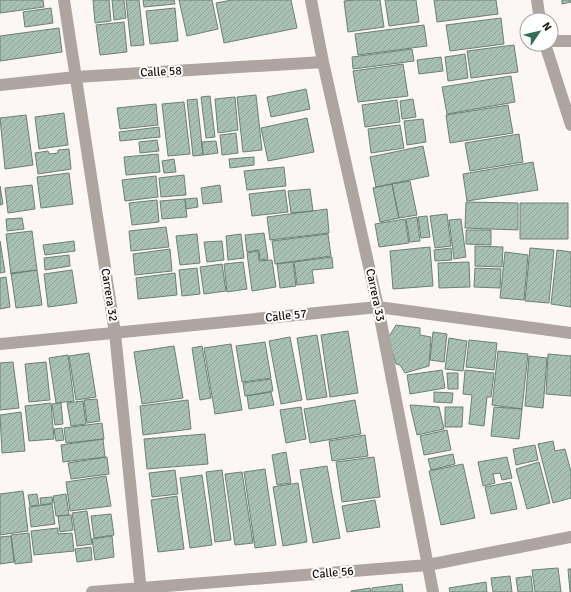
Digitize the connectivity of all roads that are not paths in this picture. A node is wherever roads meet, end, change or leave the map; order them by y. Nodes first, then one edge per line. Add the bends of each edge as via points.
1 (64, 0) edge
2 (311, 0) edge
3 (537, 0) edge
4 (539, 12) edge
5 (559, 41) edge
6 (571, 41) edge
7 (548, 52) edge
8 (323, 62) junction
9 (76, 77) junction
10 (0, 85) edge
11 (571, 125) edge
12 (378, 307) junction
13 (115, 333) junction
14 (571, 333) edge
15 (0, 344) edge
16 (571, 537) edge
17 (428, 565) junction
18 (141, 590) edge
19 (92, 592) edge
20 (433, 592) edge

1 - 9 street, Carrera 32
2 - 8 street, Carrera 33
3 - 4 street
5 - 6 street
7 - 11 street
8 - 9 street, Calle 58
8 - 12 street, Carrera 33
9 - 10 street, Calle 58
9 - 13 street, Carrera 32
12 - 13 street, Calle 57
12 - 14 street, Calle 57
12 - 17 street, Carrera 33
13 - 15 street, Calle 57
13 - 18 street, Carrera 32
16 - 17 street, Calle 56
17 - 18 street, Calle 56
17 - 20 street, Carrera 33
18 - 19 street, Calle 56

